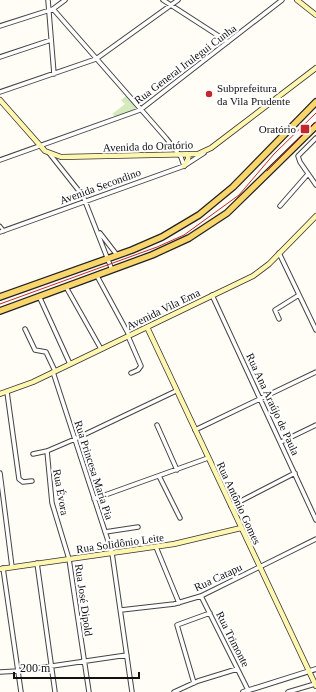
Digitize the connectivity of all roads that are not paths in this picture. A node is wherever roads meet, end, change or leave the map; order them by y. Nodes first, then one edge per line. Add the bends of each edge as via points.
1 (48, 0) edge
2 (65, 0) edge
3 (162, 0) edge
4 (178, 0) edge
5 (282, 0) edge
6 (297, 0) edge
7 (171, 6) junction
8 (51, 9) junction
9 (316, 15) edge
10 (0, 26) edge
11 (51, 40) junction
12 (228, 42) junction
13 (0, 57) edge
14 (96, 59) junction
15 (316, 68) edge
16 (54, 74) junction
17 (0, 92) edge
18 (0, 100) edge
19 (316, 102) edge
20 (140, 110) junction
21 (315, 128) edge
22 (316, 138) edge
23 (40, 145) junction
24 (49, 153) junction
25 (204, 153) junction
26 (179, 154) junction
27 (189, 154) junction
28 (0, 160) edge
29 (184, 166) junction
30 (308, 174) junction
31 (316, 185) edge
32 (86, 201) junction
33 (280, 206) dead end
34 (316, 217) edge
35 (0, 226) edge
36 (98, 231) junction
37 (2, 232) edge
38 (279, 253) junction
39 (117, 255) junction
40 (108, 258) junction
41 (112, 270) junction
42 (97, 276) junction
43 (66, 287) junction
44 (1, 295) edge
45 (299, 295) junction
46 (39, 296) junction
47 (212, 296) junction
48 (0, 311) edge
49 (278, 319) dead end
50 (147, 327) junction
51 (25, 329) dead end
52 (316, 330) edge
53 (129, 336) junction
54 (101, 349) junction
55 (70, 364) junction
56 (54, 372) junction
57 (316, 372) edge
58 (131, 373) dead end
59 (176, 390) junction
60 (7, 392) junction
61 (0, 394) edge
62 (260, 399) junction
63 (157, 425) dead end
64 (316, 425) edge
65 (195, 430) junction
66 (75, 439) junction
67 (281, 442) junction
68 (47, 451) junction
69 (32, 454) dead end
70 (208, 458) junction
71 (177, 470) junction
72 (0, 473) edge
73 (295, 473) junction
74 (159, 476) junction
75 (32, 481) dead end
76 (94, 499) junction
77 (231, 506) junction
78 (180, 518) dead end
79 (316, 520) edge
80 (138, 527) dead end
81 (241, 528) junction
82 (105, 532) junction
83 (316, 538) edge
84 (156, 547) junction
85 (112, 553) junction
86 (69, 559) junction
87 (37, 563) junction
88 (12, 567) junction
89 (260, 567) junction
90 (2, 568) edge
91 (201, 596) junction
92 (179, 603) junction
93 (121, 610) junction
94 (210, 613) junction
95 (127, 655) junction
96 (84, 661) junction
97 (51, 666) junction
98 (238, 669) junction
99 (316, 669) edge
100 (18, 671) junction
101 (0, 672) edge
102 (309, 672) junction
103 (194, 683) junction
104 (316, 685) edge
105 (248, 690) junction
106 (21, 692) edge
107 (55, 692) edge
108 (89, 692) edge
109 (132, 692) edge
110 (174, 692) edge
111 (243, 692) edge
112 (288, 692) edge

1 - 8 street
2 - 8 street
3 - 7 street
4 - 7 street
5 - 12 street, Rua General Irulegui Cunha
6 - 9 main road
7 - 12 street
7 - 14 street
8 - 10 street
8 - 11 street
8 - 14 street
11 - 13 street
11 - 16 street
12 - 20 street, Rua General Irulegui Cunha
14 - 16 street
14 - 20 street
15 - 25 main road, Avenida do Oratório
16 - 17 street
18 - 23 main road, Avenida do Oratório
19 - 39 main road via 218,201 162,237
20 - 23 street, Rua General Irulegui Cunha
20 - 26 street
21 - 41 main road via 246,196 212,224 174,246
22 - 30 street via 298,156
23 - 24 main road, Avenida do Oratório
23 - 28 street, Rua General Irulegui Cunha
24 - 26 main road, Avenida do Oratório via 69,158
24 - 32 street
25 - 27 main road, Avenida do Oratório
25 - 29 street, Avenida Secondino
26 - 27 main road, Avenida do Oratório
26 - 29 street
27 - 29 main road
29 - 32 street, Avenida Secondino
30 - 31 street
30 - 33 street
32 - 36 street
32 - 37 street, Avenida Secondino
34 - 38 main road, Avenida Vila Ema
35 - 37 street
36 - 39 street
36 - 40 street
38 - 45 street
38 - 47 main road, Avenida Vila Ema via 253,276
39 - 40 main road
40 - 41 street
40 - 44 main road
41 - 42 main road
42 - 43 main road
42 - 53 street
43 - 46 main road
43 - 54 street
45 - 49 street via 275,310
45 - 52 street
46 - 48 main road
46 - 55 street
47 - 50 main road, Avenida Vila Ema
47 - 62 street, Rua Ana Araújo de Paula
50 - 53 main road, Avenida Vila Ema
50 - 59 main road, Rua Antônio Gomes
51 - 56 street, Rua Princesa Maria Pia via 34,350 46,352
53 - 54 main road, Avenida Vila Ema
53 - 58 street via 141,366
54 - 55 main road, Avenida Vila Ema
55 - 56 main road, Avenida Vila Ema
56 - 60 main road, Avenida Vila Ema
56 - 66 street, Rua Princesa Maria Pia
57 - 62 street
59 - 65 main road, Rua Antônio Gomes
59 - 66 street
60 - 61 main road, Avenida Vila Ema
60 - 75 street via 19,479 23,482
62 - 65 street
62 - 67 street, Rua Ana Araújo de Paula
63 - 71 street
64 - 67 street
65 - 70 main road, Rua Antônio Gomes
66 - 68 street
66 - 76 street, Rua Princesa Maria Pia
67 - 73 street, Rua Ana Araújo de Paula
68 - 69 street
68 - 86 street, Rua Évora via 52,502
70 - 71 street
70 - 77 main road, Rua Antônio Gomes
71 - 74 street
72 - 88 street
73 - 77 street
73 - 79 street, Rua Ana Araújo de Paula
74 - 76 street
74 - 78 street
76 - 82 street, Rua Princesa Maria Pia
77 - 81 main road, Rua Antônio Gomes
80 - 82 street
81 - 84 main road, Rua Solidônio Leite
81 - 89 main road, Rua Antônio Gomes
82 - 85 street, Rua Princesa Maria Pia
83 - 89 street, Rua Catapu
84 - 85 main road, Rua Solidônio Leite
84 - 92 street
85 - 86 main road, Rua Solidônio Leite
85 - 93 street, Rua Princesa Maria Pia
86 - 87 main road, Rua Solidônio Leite
86 - 96 street, Rua José Dipold
87 - 88 main road, Rua Solidônio Leite
87 - 97 street
88 - 90 main road, Rua Solidônio Leite
89 - 91 street, Rua Catapu
89 - 102 main road, Rua Antônio Gomes
90 - 100 street
91 - 92 street, Rua Catapu
91 - 94 street, Rua Trimonte
92 - 93 street, Rua Catapu
93 - 95 street, Rua Princesa Maria Pia
94 - 98 street, Rua Trimonte
94 - 103 street via 177,625
95 - 96 street
95 - 109 street, Rua Princesa Maria Pia
96 - 97 street
96 - 108 street, Rua José Dipold
97 - 100 street
97 - 107 street
98 - 103 street
98 - 105 street, Rua Trimonte
99 - 102 street
100 - 101 street
100 - 106 street
102 - 104 main road, Rua Antônio Gomes
102 - 105 street
103 - 110 street
104 - 112 street
105 - 111 street

